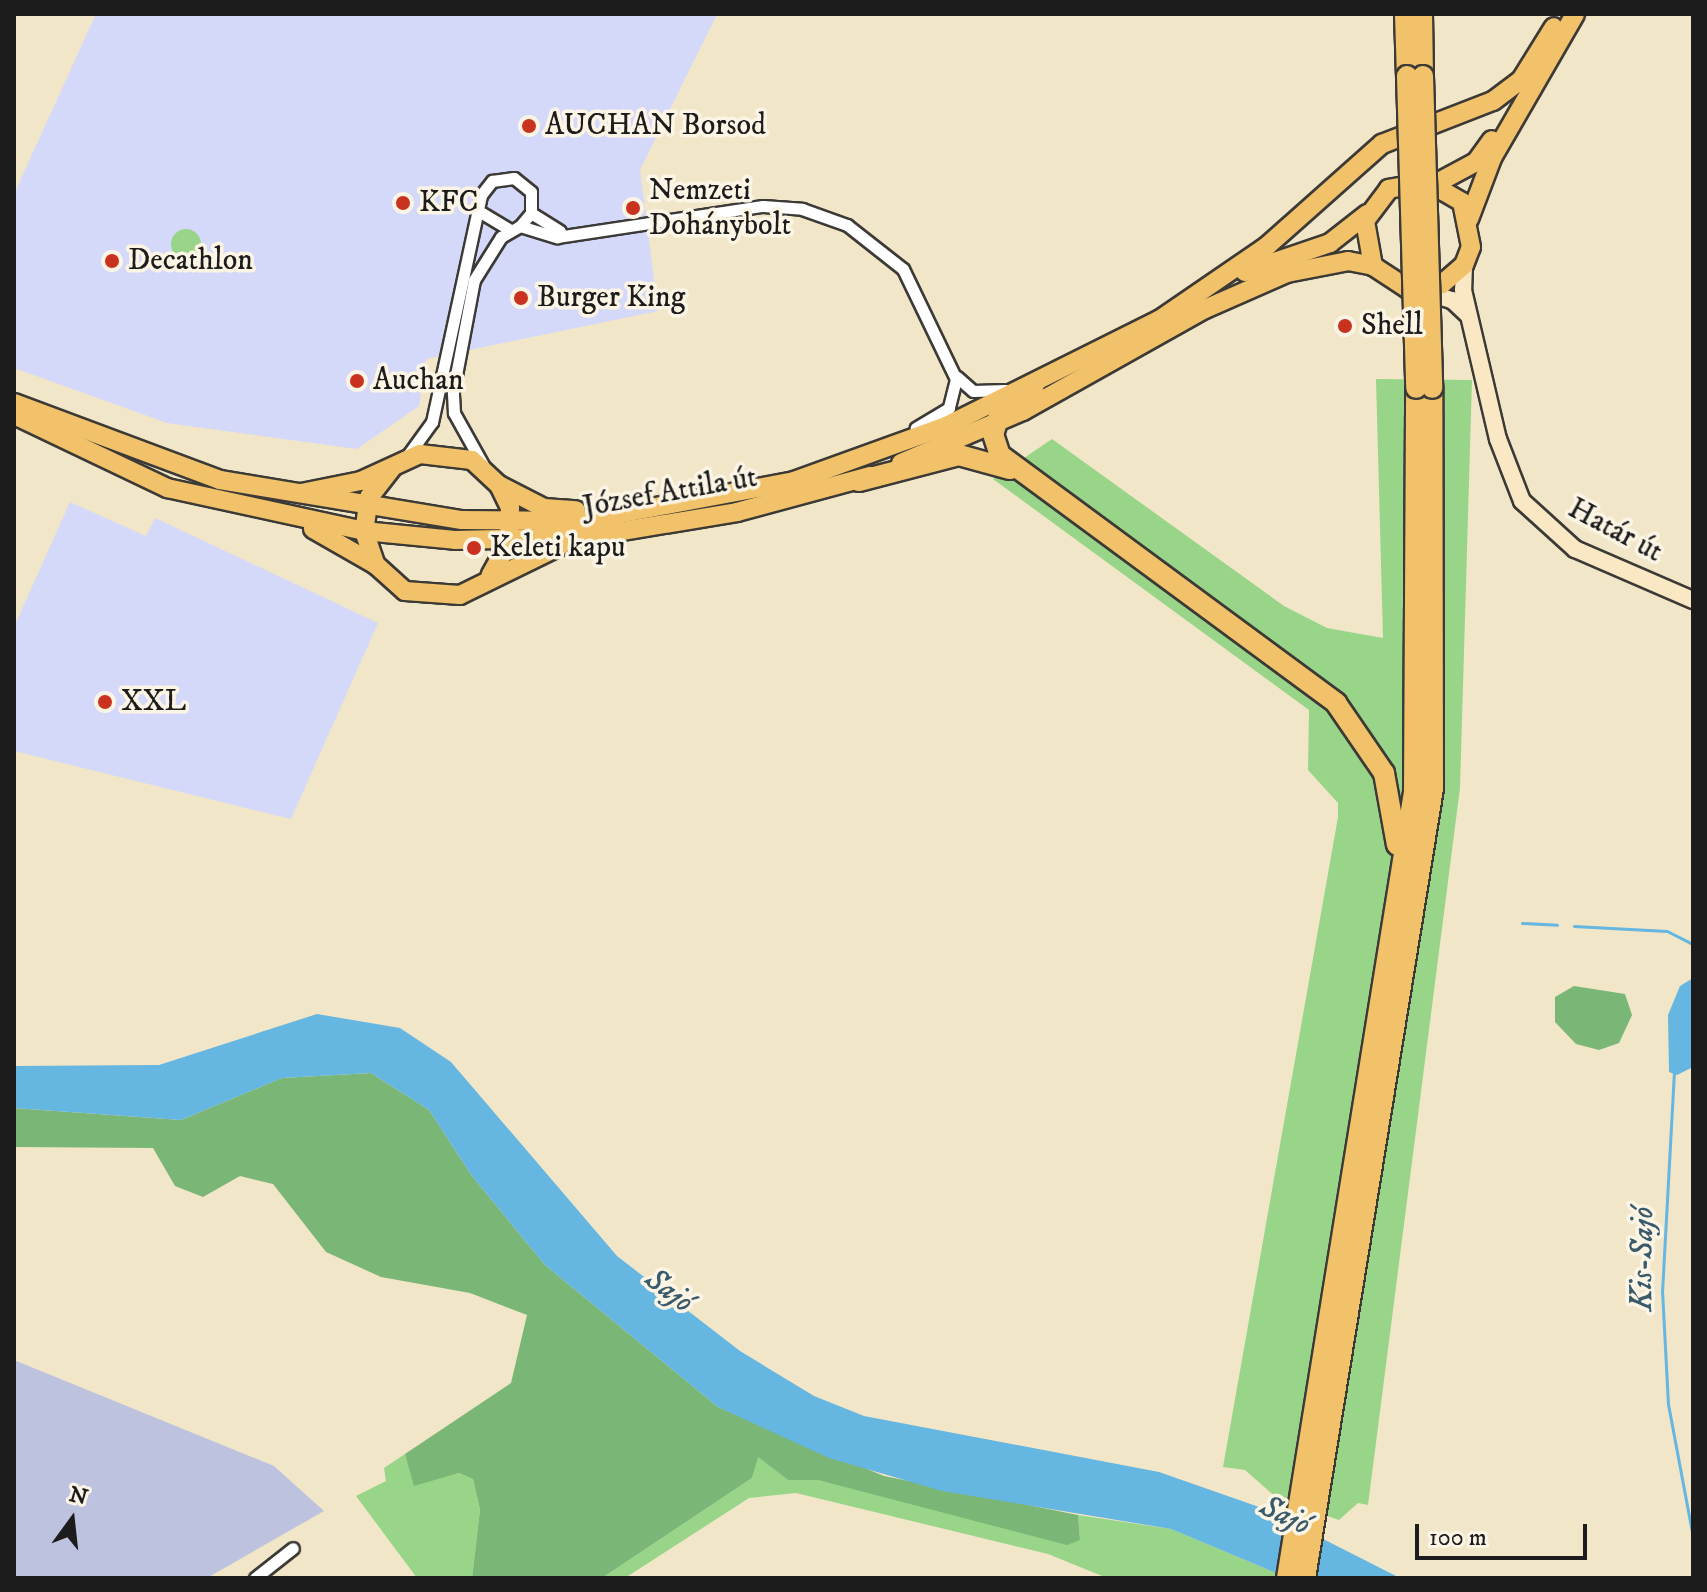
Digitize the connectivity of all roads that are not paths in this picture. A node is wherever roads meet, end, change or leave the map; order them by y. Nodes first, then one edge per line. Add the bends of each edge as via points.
1 (1405, 14) edge
2 (1422, 14) edge
3 (1575, 14) edge
4 (1557, 21) edge
5 (1415, 76) junction
6 (1435, 184) junction
7 (1369, 212) junction
8 (482, 213) junction
9 (531, 213) junction
10 (1469, 219) junction
11 (515, 228) junction
12 (577, 235) junction
13 (1464, 265) junction
14 (1373, 266) junction
15 (1223, 280) junction
16 (1417, 289) junction
17 (1468, 315) junction
18 (1091, 356) junction
19 (954, 373) junction
20 (1034, 385) junction
21 (1424, 388) junction
22 (14, 403) edge
23 (14, 415) edge
24 (996, 424) junction
25 (397, 464) junction
26 (486, 470) junction
27 (854, 473) junction
28 (1025, 475) junction
29 (499, 485) junction
30 (283, 495) junction
31 (366, 509) junction
32 (646, 510) junction
33 (276, 515) junction
34 (364, 531) junction
35 (510, 532) junction
36 (586, 537) junction
37 (376, 565) junction
38 (486, 580) junction
39 (1693, 600) edge
40 (1396, 929) junction
41 (1308, 1492) junction
42 (293, 1548) dead end
43 (255, 1578) edge
44 (1287, 1578) edge
45 (1305, 1578) edge

1 - 5 highway
2 - 5 highway
3 - 10 main road via 1492,158
4 - 6 main road via 1537,69 1476,162
4 - 15 main road via 1539,56 1493,101 1382,144
5 - 21 highway, bridge
6 - 7 main road via 1396,185
6 - 10 main road via 1456,196
7 - 14 main road via 1364,240
7 - 15 main road via 1330,243
8 - 9 street via 484,189 507,177 528,188
8 - 11 street
8 - 25 street via 450,323 432,422
9 - 11 street
9 - 12 street via 541,224
10 - 13 main road via 1472,241
11 - 12 street
11 - 26 street via 482,263 467,298 453,391 454,413
12 - 19 street via 763,206 826,216 903,269
13 - 16 main road via 1442,284
13 - 17 main road, Határ út
14 - 16 main road via 1392,283
14 - 24 main road, József Attila út via 1306,267 1205,309
15 - 18 main road, József Attila út
16 - 17 main road via 1452,300
17 - 39 main road, Határ út via 1514,487 1544,525 1595,558
18 - 19 street via 993,393 973,391
18 - 20 main road, József Attila út
19 - 27 street via 955,396 940,416
20 - 24 highway
20 - 27 main road, József Attila út
21 - 40 highway via 1418,729
21 - 41 highway via 1433,789
22 - 30 main road, József Attila út via 164,462
23 - 33 main road, József Attila út via 137,478
24 - 27 main road, József Attila út
24 - 28 highway via 996,448
25 - 26 main road via 449,452
25 - 30 main road via 361,481
25 - 31 main road
26 - 29 main road
27 - 28 highway via 959,455
27 - 32 main road, József Attila út
27 - 36 main road, József Attila út via 737,512
28 - 40 highway via 1319,687 1351,719 1384,773 1395,810
29 - 32 main road via 557,510
29 - 35 main road
30 - 31 main road, József Attila út
31 - 34 main road
31 - 35 main road, József Attila út
32 - 35 main road, József Attila út
33 - 34 main road, József Attila út
33 - 37 main road via 322,532
34 - 35 main road, József Attila út
34 - 37 main road
35 - 36 main road, József Attila út
35 - 38 main road
36 - 38 main road
37 - 38 main road via 394,584 431,598 460,595
40 - 41 highway
41 - 44 highway
41 - 45 highway
42 - 43 street

